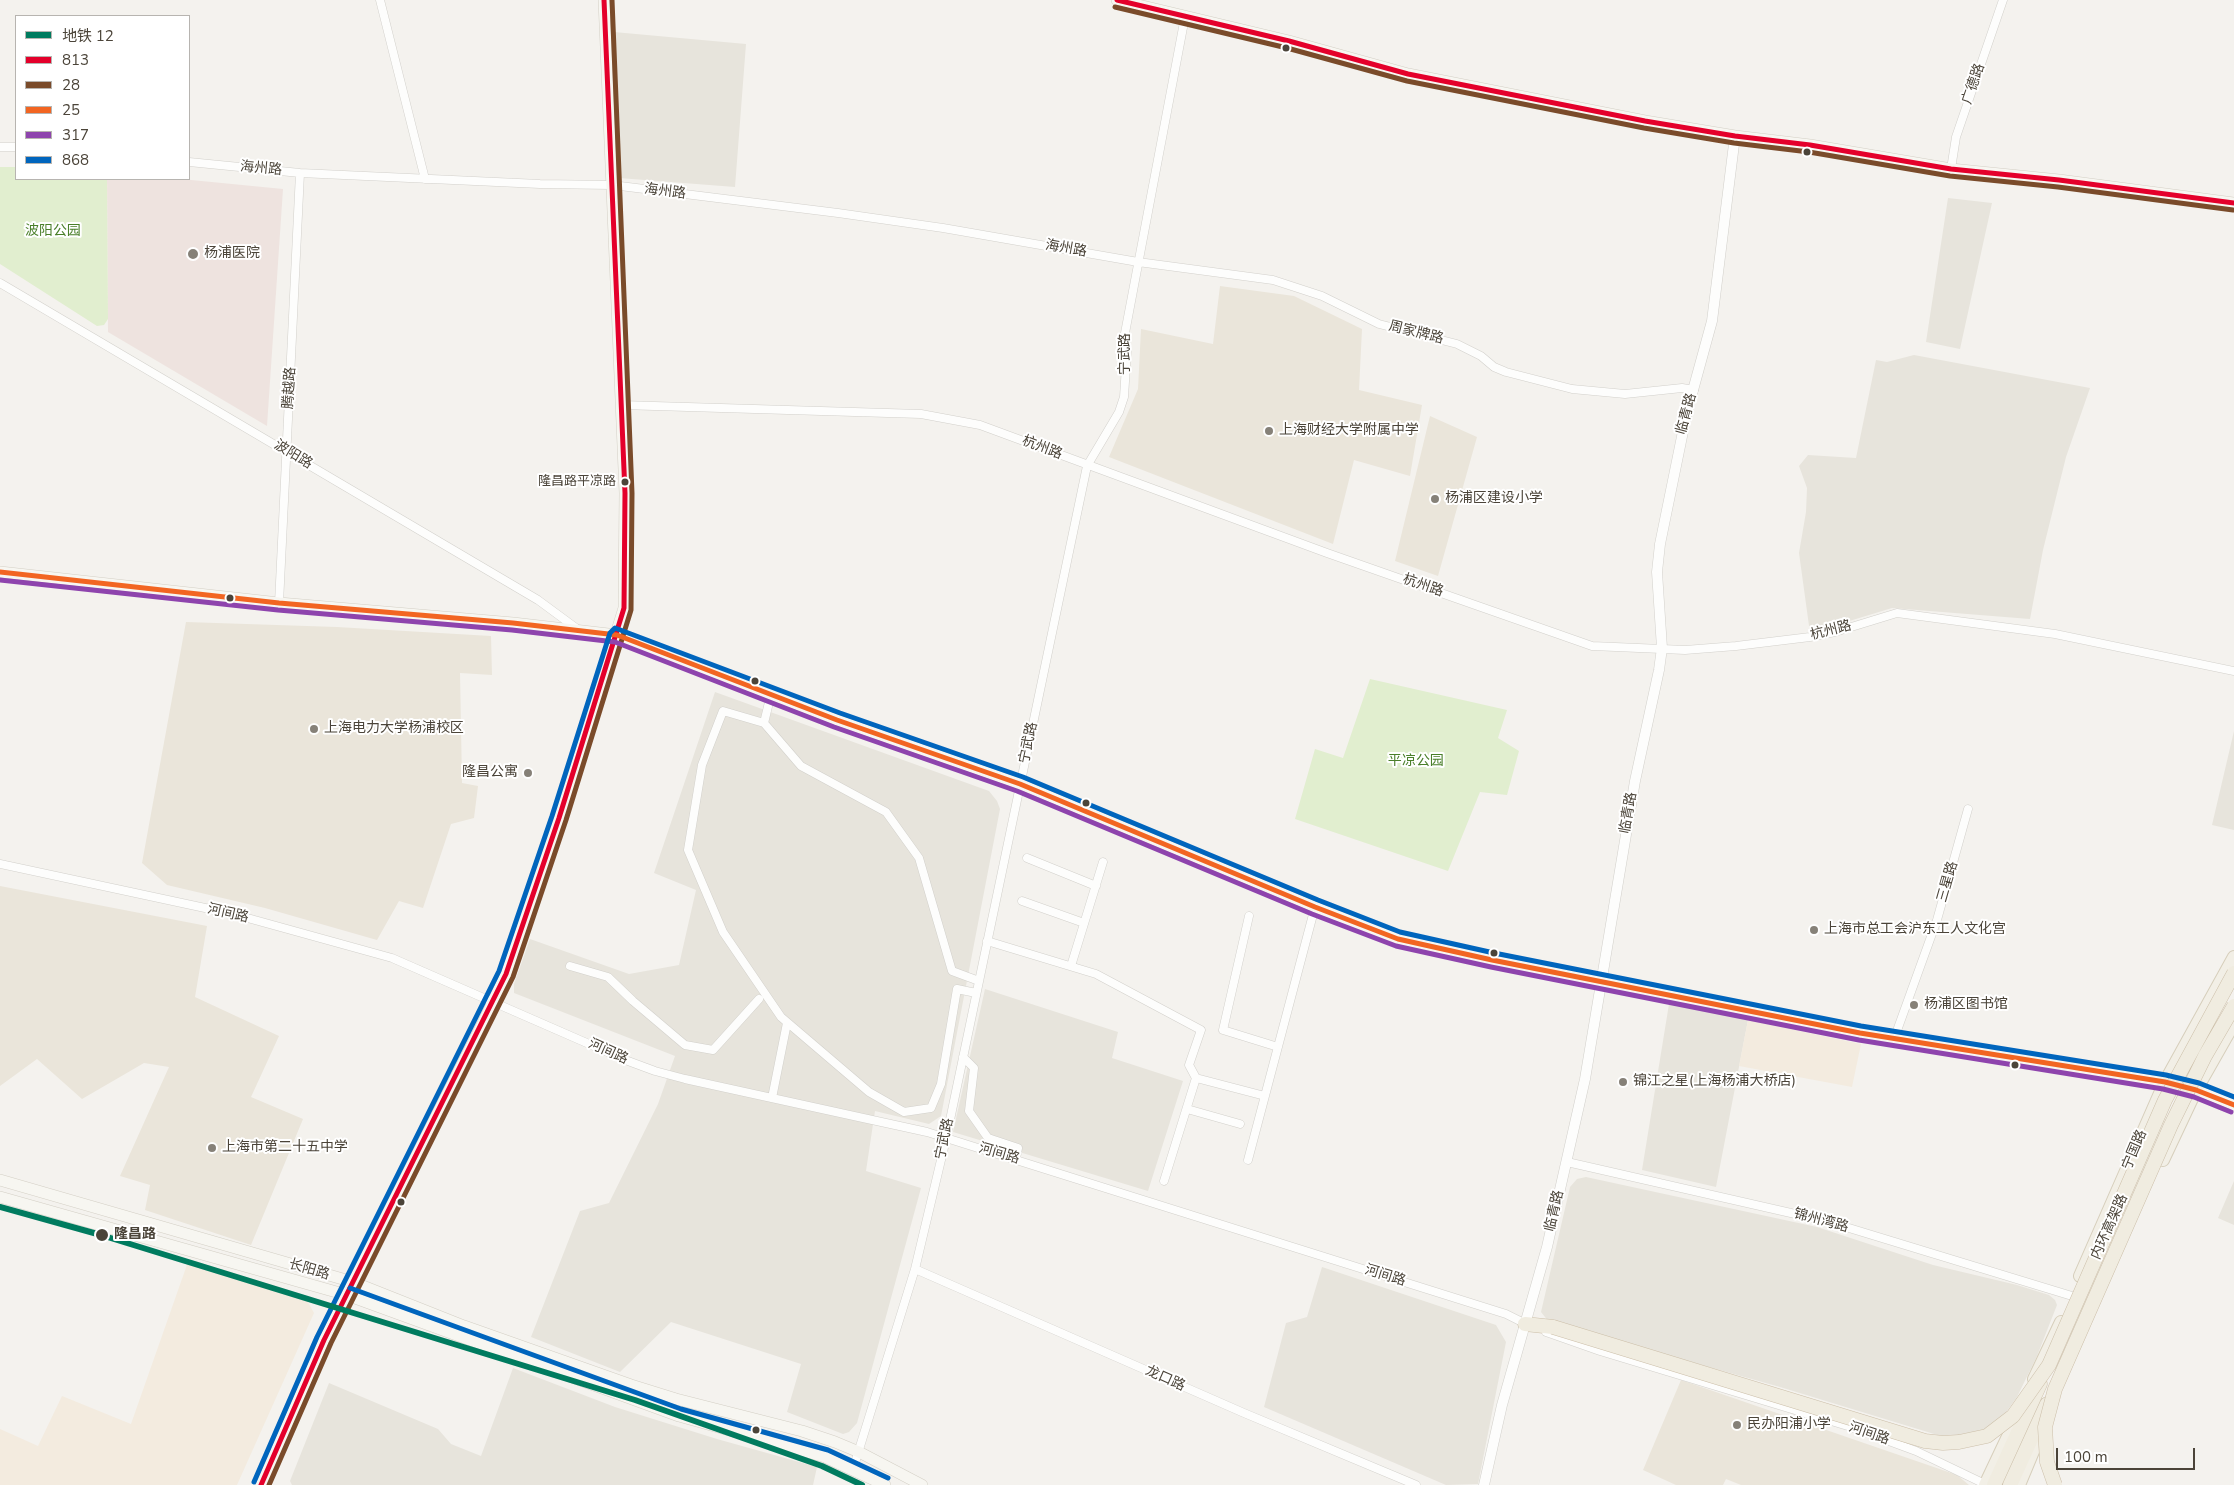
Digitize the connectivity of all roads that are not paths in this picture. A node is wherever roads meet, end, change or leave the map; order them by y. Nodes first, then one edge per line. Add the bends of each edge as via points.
1 (380, 0) edge
2 (604, 0) edge
3 (1117, 0) edge
4 (2003, 0) edge
5 (1186, 17) junction
6 (1735, 136) junction
7 (0, 147) edge
8 (15, 147) edge
9 (190, 162) edge
10 (1951, 169) junction
11 (300, 173) junction
12 (425, 179) junction
13 (612, 185) junction
14 (2234, 203) edge
15 (1138, 262) junction
16 (0, 283) edge
17 (1694, 390) junction
18 (621, 405) junction
19 (285, 451) junction
20 (1087, 466) junction
21 (0, 572) edge
22 (279, 603) junction
23 (583, 631) junction
24 (617, 635) junction
25 (1662, 648) junction
26 (2234, 671) edge
27 (771, 694) junction
28 (764, 723) junction
29 (1020, 784) junction
30 (1968, 809) dead end
31 (1027, 858) dead end
32 (1103, 862) dead end
33 (0, 864) edge
34 (1096, 886) junction
35 (1022, 901) dead end
36 (1316, 907) junction
37 (1249, 916) dead end
38 (1084, 923) junction
39 (987, 941) junction
40 (2234, 957) edge
41 (570, 966) dead end
42 (1071, 966) junction
43 (2234, 973) edge
44 (979, 981) junction
45 (1600, 982) junction
46 (976, 993) junction
47 (759, 999) dead end
48 (493, 1001) junction
49 (2234, 1006) edge
50 (788, 1023) junction
51 (2234, 1023) edge
52 (1894, 1039) junction
53 (1278, 1047) junction
54 (963, 1057) junction
55 (1196, 1078) junction
56 (2165, 1082) junction
57 (2196, 1090) junction
58 (1264, 1096) junction
59 (772, 1098) junction
60 (2234, 1105) edge
61 (1187, 1109) junction
62 (1240, 1124) dead end
63 (946, 1139) junction
64 (1016, 1158) junction
65 (1248, 1160) dead end
66 (1567, 1162) junction
67 (0, 1180) edge
68 (1164, 1181) dead end
69 (0, 1197) edge
70 (916, 1269) junction
71 (353, 1282) junction
72 (347, 1296) junction
73 (2072, 1296) junction
74 (1525, 1324) junction
75 (2049, 1366) junction
76 (2055, 1389) junction
77 (859, 1452) junction
78 (853, 1469) junction
79 (261, 1485) edge
80 (885, 1485) edge
81 (922, 1485) edge
82 (1416, 1485) edge
83 (1484, 1485) edge
84 (1988, 1485) edge
85 (2010, 1485) edge
86 (2019, 1485) edge
87 (2054, 1485) edge

1 - 12 street
2 - 13 main road
3 - 5 main road
4 - 10 street, 广德路 via 1956,137
5 - 6 main road via 1408,74
5 - 15 street, 宁武路
6 - 10 main road
6 - 17 street, 临青路 via 1712,322
7 - 8 street
9 - 11 street, 海州路
10 - 14 main road
11 - 12 street, 海州路
11 - 19 street, 腾越路
12 - 13 street, 海州路
13 - 15 street, 海州路 via 896,221
13 - 18 main road
15 - 17 street, 周家牌路 via 1273,280 1322,296 1379,324 1457,344 1506,372 1572,389 1625,394 1682,388
15 - 20 street, 宁武路 via 1125,333 1124,397 1119,412
16 - 19 street, 波阳路
17 - 25 street, 临青路 via 1660,544 1657,592
18 - 20 street, 杭州路 via 922,414 980,425
18 - 24 main road via 625,600
19 - 22 street, 腾越路
19 - 23 street, 波阳路 via 538,600
20 - 25 street, 杭州路 via 1592,646
20 - 29 street, 宁武路
21 - 22 main road
22 - 23 main road
23 - 24 main road
24 - 27 main road
24 - 48 main road via 516,948
25 - 26 street, 杭州路 via 1685,650 1810,637 1897,613 2055,634
25 - 45 street, 临青路
27 - 28 street
27 - 29 main road
28 - 44 street via 801,766 886,812 919,858 952,971
28 - 50 street via 723,712 702,765 688,850 723,932
29 - 36 main road
29 - 39 street, 宁武路
30 - 52 street, 三星路 via 1937,920
31 - 34 street
32 - 34 street
33 - 48 street, 河间路 via 233,914 359,948 392,958
34 - 38 street
35 - 38 street
36 - 45 main road via 1398,939
36 - 53 street
37 - 53 street via 1223,1030
38 - 42 street
39 - 42 street
39 - 44 street, 宁武路
40 - 56 main road, 宁国路
41 - 47 street via 608,977 685,1045 713,1050
42 - 55 street via 1096,974 1201,1030 1189,1065
43 - 75 highway, 内环高架路, bridge via 2165,1100
44 - 46 street, 宁武路
45 - 52 main road
45 - 66 street, 临青路 via 1585,1079
46 - 50 street via 957,989 941,1084 931,1108 904,1112 869,1092
46 - 54 street, 宁武路
48 - 59 street, 河间路 via 655,1071
48 - 71 main road
49 - 76 highway, 内环高架路, bridge via 2171,1125
50 - 59 street
51 - 57 main road, 宁国路
52 - 56 main road
53 - 58 street
54 - 63 street, 宁武路
54 - 64 street via 974,1068 969,1112 988,1138 1018,1148
55 - 58 street
55 - 61 street
56 - 57 main road
56 - 73 main road, 宁国路
57 - 60 main road
57 - 86 main road, 宁国路 via 2099,1296
58 - 65 street
59 - 63 street, 河间路 via 928,1132
61 - 62 street
61 - 68 street
63 - 64 street, 河间路
63 - 70 street, 宁武路
64 - 74 street, 河间路 via 1506,1314
66 - 73 street, 锦州湾路 via 1826,1221
66 - 74 street, 临青路
67 - 71 main road, 长阳路
69 - 72 main road, 长阳路
70 - 77 street, 宁武路
70 - 82 street, 龙口路
71 - 72 main road
71 - 77 main road, 长阳路 via 464,1326 614,1379 676,1399 802,1431
72 - 78 main road, 长阳路 via 678,1416 788,1445
72 - 79 main road via 313,1363
73 - 84 main road, 宁国路
74 - 75 highway, bridge via 1554,1327 1903,1434 1943,1443 1974,1440 2000,1427 2013,1416
74 - 83 street, 临青路
74 - 84 street, 河间路 via 1851,1427 1916,1451
75 - 84 highway, 内环高架路, bridge
76 - 85 highway, 内环高架路, bridge
76 - 87 highway, bridge via 2045,1427 2047,1462
77 - 78 street, 宁武路
77 - 81 main road, 长阳路
78 - 80 main road, 长阳路

